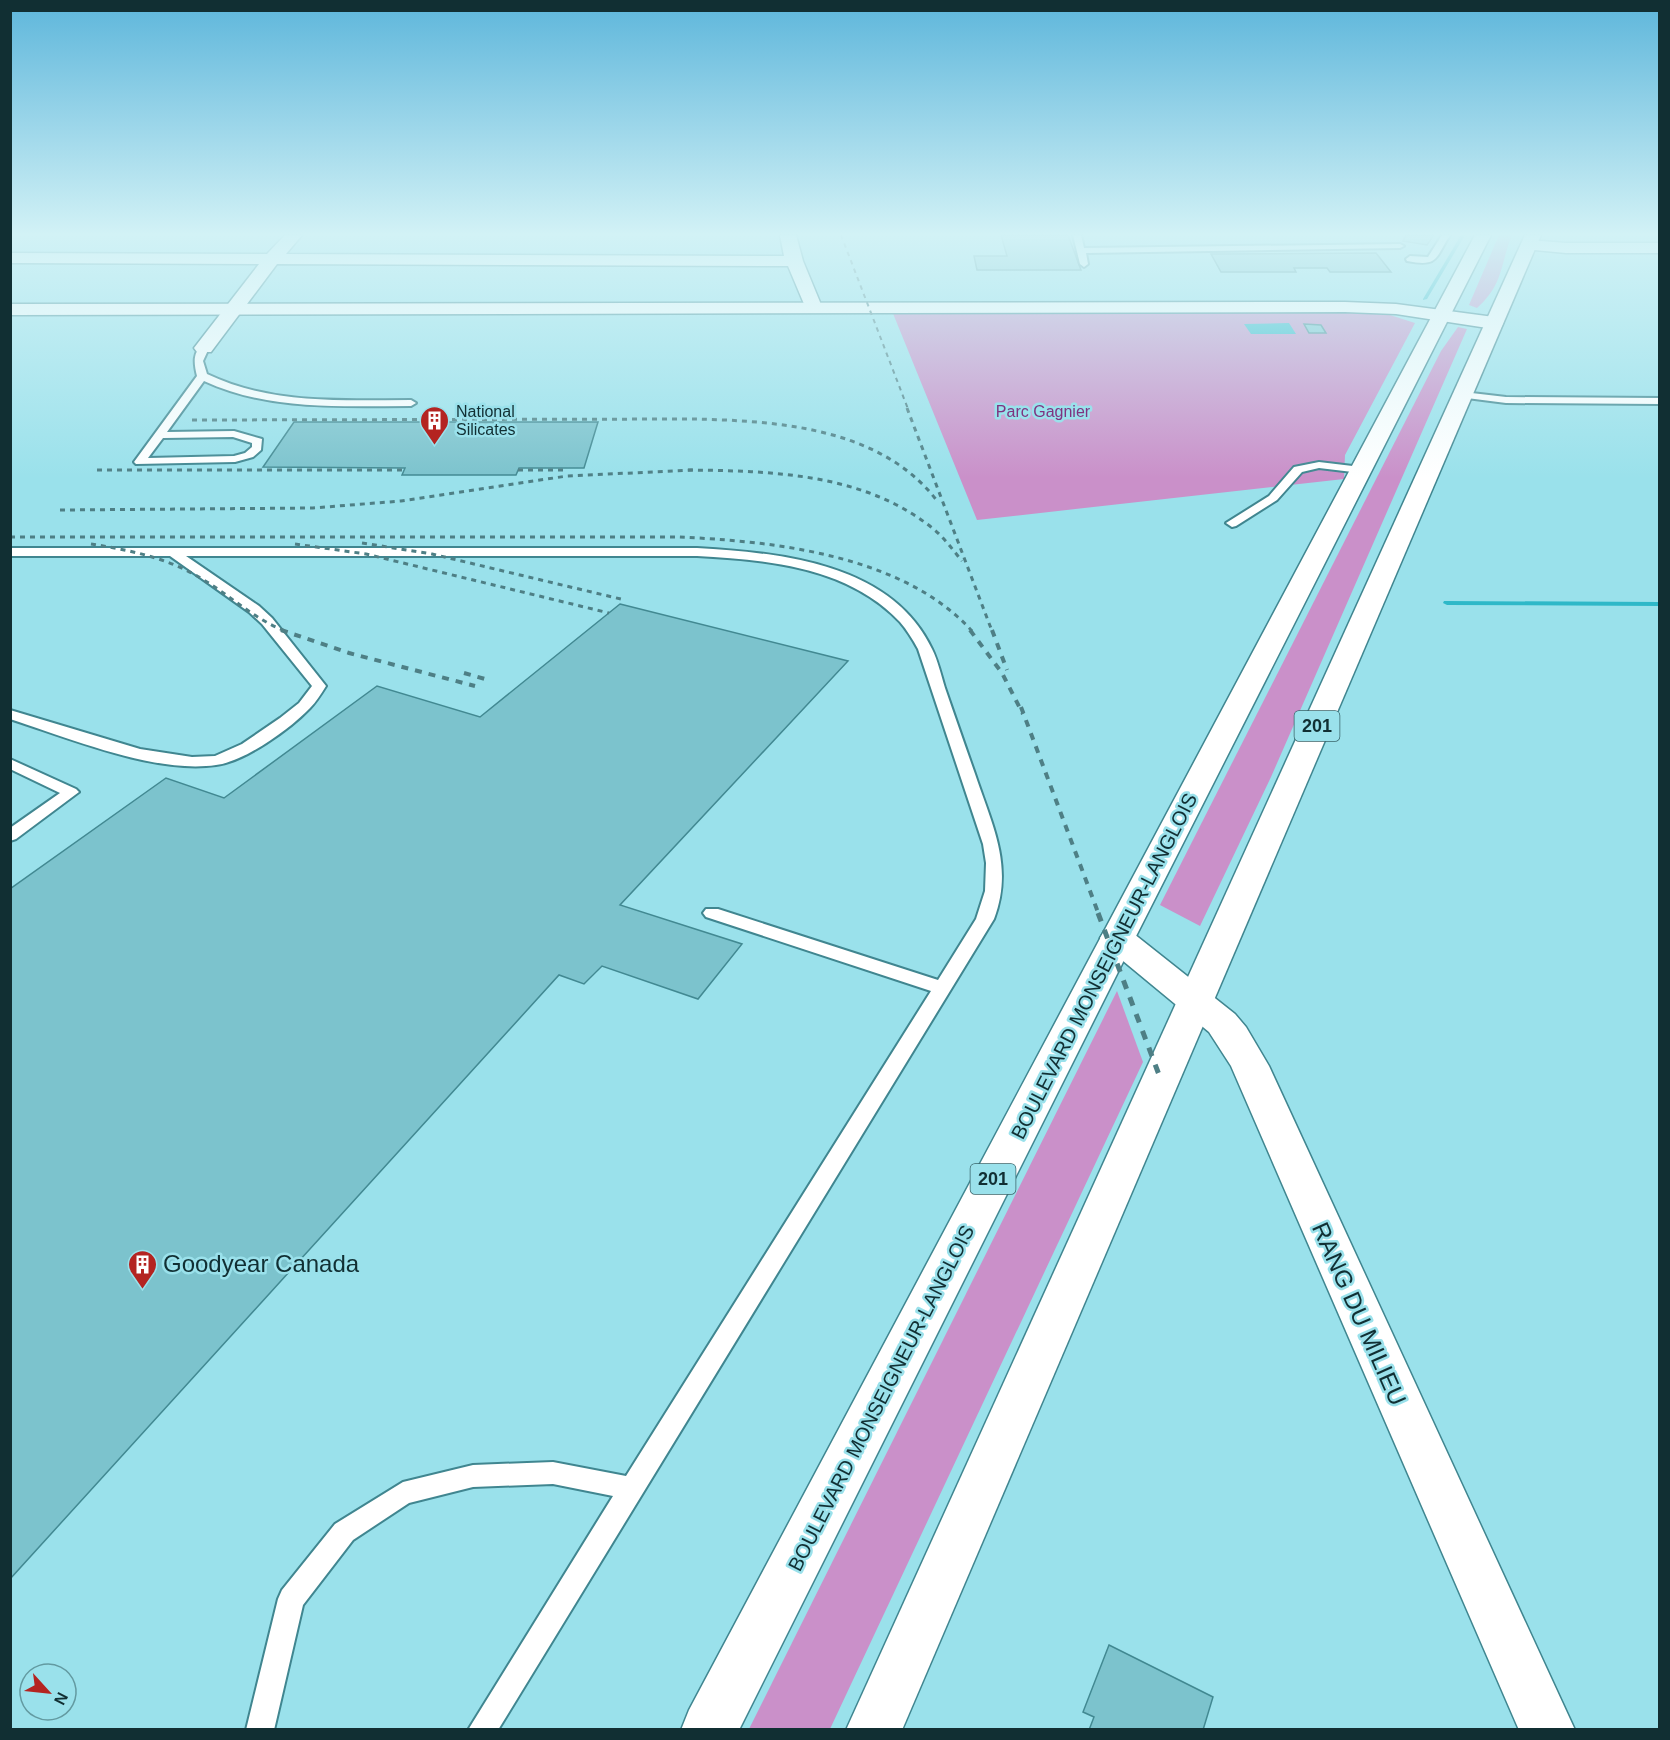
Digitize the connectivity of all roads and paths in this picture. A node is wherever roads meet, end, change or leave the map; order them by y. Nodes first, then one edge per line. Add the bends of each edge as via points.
1 (228, 316) edge
2 (1441, 316) edge
3 (1450, 316) edge
4 (1497, 316) edge
5 (1494, 323) junction
6 (204, 348) joint
7 (202, 375) junction
8 (1463, 395) junction
9 (1659, 401) edge
10 (411, 403) dead end
11 (159, 435) junction
12 (1361, 470) junction
13 (1233, 524) dead end
14 (10, 552) edge
15 (173, 552) junction
16 (10, 714) edge
17 (10, 763) edge
18 (10, 836) edge
19 (712, 913) dead end
20 (1118, 939) junction
21 (943, 988) junction
22 (1196, 1002) junction
23 (632, 1488) junction
24 (260, 1730) edge
25 (482, 1730) edge
26 (709, 1730) edge
27 (874, 1730) edge
28 (1547, 1730) edge

1 - 6 main road
2 - 12 main road, BOULEVARD MONSEIGNEUR-LANGLOIS / 201
3 - 5 main road
4 - 5 main road, 201
5 - 8 main road, 201
6 - 7 lane via 198,361
7 - 10 lane via 234,390 282,400
7 - 11 lane
8 - 9 lane via 1506,400
8 - 22 main road, 201
11 - 11 lane via 234,434 258,441 249,455 235,459 140,462
12 - 13 lane via 1319,465 1299,469 1273,498
12 - 20 main road, BOULEVARD MONSEIGNEUR-LANGLOIS / 201
14 - 15 lane
15 - 16 lane via 246,602 269,623 319,686 302,708 246,748 219,761 178,760 137,752
15 - 21 lane via 709,553 793,564 861,584 892,605 916,630 996,865 996,884 986,919
17 - 18 lane via 71,792
19 - 21 lane
20 - 22 main road, RANG DU MILIEU
20 - 26 main road, BOULEVARD MONSEIGNEUR-LANGLOIS / 201
21 - 23 lane
22 - 27 main road, 201
22 - 28 main road, RANG DU MILIEU via 1227,1030 1250,1066
23 - 24 lane via 553,1473 473,1476 403,1492 344,1532 291,1599
23 - 25 lane

